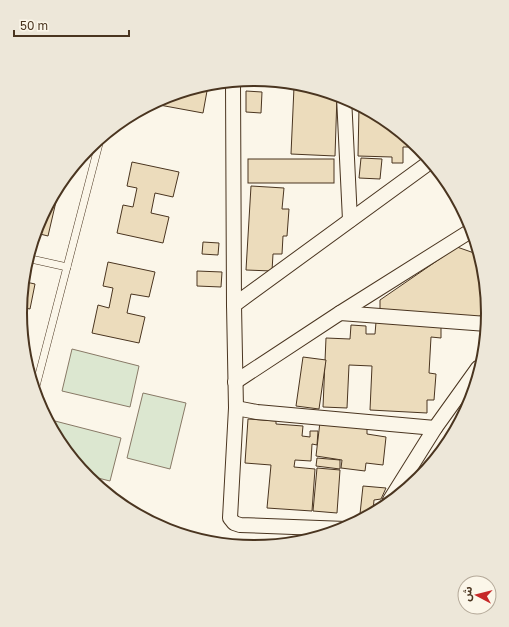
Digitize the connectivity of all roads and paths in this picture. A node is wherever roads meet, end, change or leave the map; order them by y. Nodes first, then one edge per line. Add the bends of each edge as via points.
1 (233, 87) edge
2 (344, 104) edge
3 (98, 149) edge
4 (427, 164) edge
5 (350, 220) junction
6 (467, 233) edge
7 (34, 260) edge
8 (67, 267) junction
9 (234, 304) junction
10 (340, 313) junction
11 (482, 324) edge
12 (473, 375) edge
13 (37, 381) edge
14 (235, 382) junction
15 (236, 408) junction
16 (435, 428) junction
17 (394, 493) edge
18 (330, 528) edge

1 - 9 street
2 - 5 street
3 - 8 lane
4 - 5 street
5 - 9 street
6 - 10 street
7 - 8 lane
8 - 13 lane
9 - 14 street
10 - 11 street
10 - 14 street
12 - 16 street
14 - 15 street
15 - 16 street
15 - 18 street via 230,518 240,525
16 - 17 street

